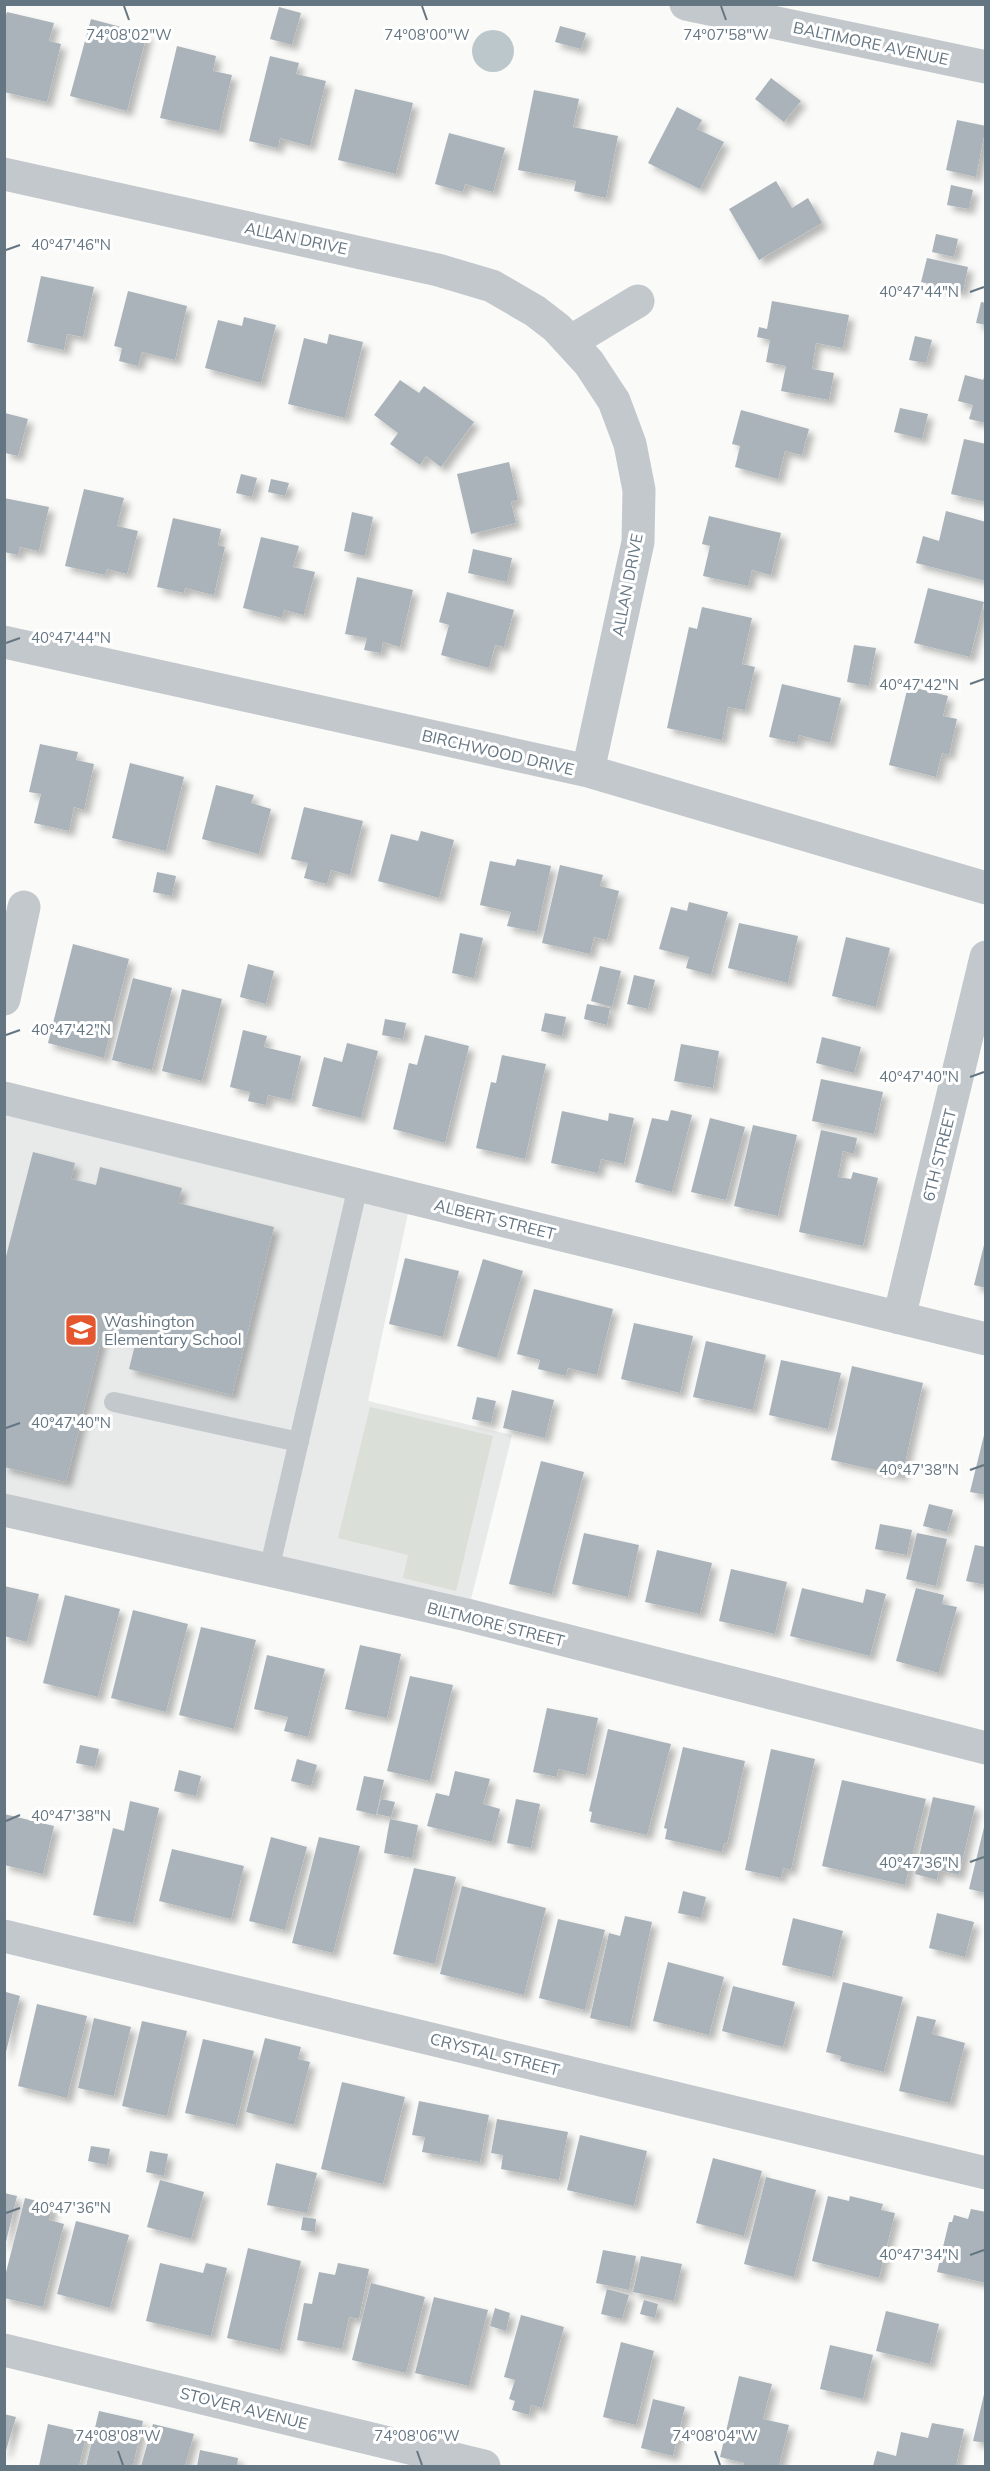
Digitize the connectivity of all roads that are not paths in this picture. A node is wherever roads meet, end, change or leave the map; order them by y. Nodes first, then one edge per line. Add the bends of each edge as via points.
1 (686, 4) edge
2 (986, 67) edge
3 (4, 174) edge
4 (638, 301) dead end
5 (570, 342) junction
6 (4, 642) edge
7 (588, 771) junction
8 (986, 888) edge
9 (24, 907) dead end
10 (986, 957) edge
11 (4, 999) edge
12 (976, 1047) edge
13 (4, 1098) edge
14 (358, 1186) junction
15 (899, 1318) junction
16 (986, 1339) edge
17 (114, 1402) dead end
18 (299, 1442) junction
19 (4, 1510) edge
20 (269, 1570) junction
21 (986, 1748) edge
22 (4, 1936) edge
23 (986, 2173) edge
24 (4, 2350) edge
25 (484, 2466) edge

1 - 2 street, BALTIMORE AVENUE
3 - 5 street, ALLAN DRIVE via 438,270 492,286 535,311
4 - 5 street
5 - 7 street, ALLAN DRIVE via 614,401 630,444 639,490 638,542
6 - 7 street, BIRCHWOOD DRIVE
7 - 8 street, BIRCHWOOD DRIVE
9 - 11 street
10 - 12 street, 6TH STREET
12 - 15 street, 6TH STREET
13 - 14 street, ALBERT STREET
14 - 15 street, ALBERT STREET
14 - 18 lane
15 - 16 street, ALBERT STREET
17 - 18 lane
18 - 20 lane
19 - 20 street, BILTMORE STREET
20 - 21 street, BILTMORE STREET via 467,1615
22 - 23 street, CRYSTAL STREET
24 - 25 street, STOVER AVENUE

